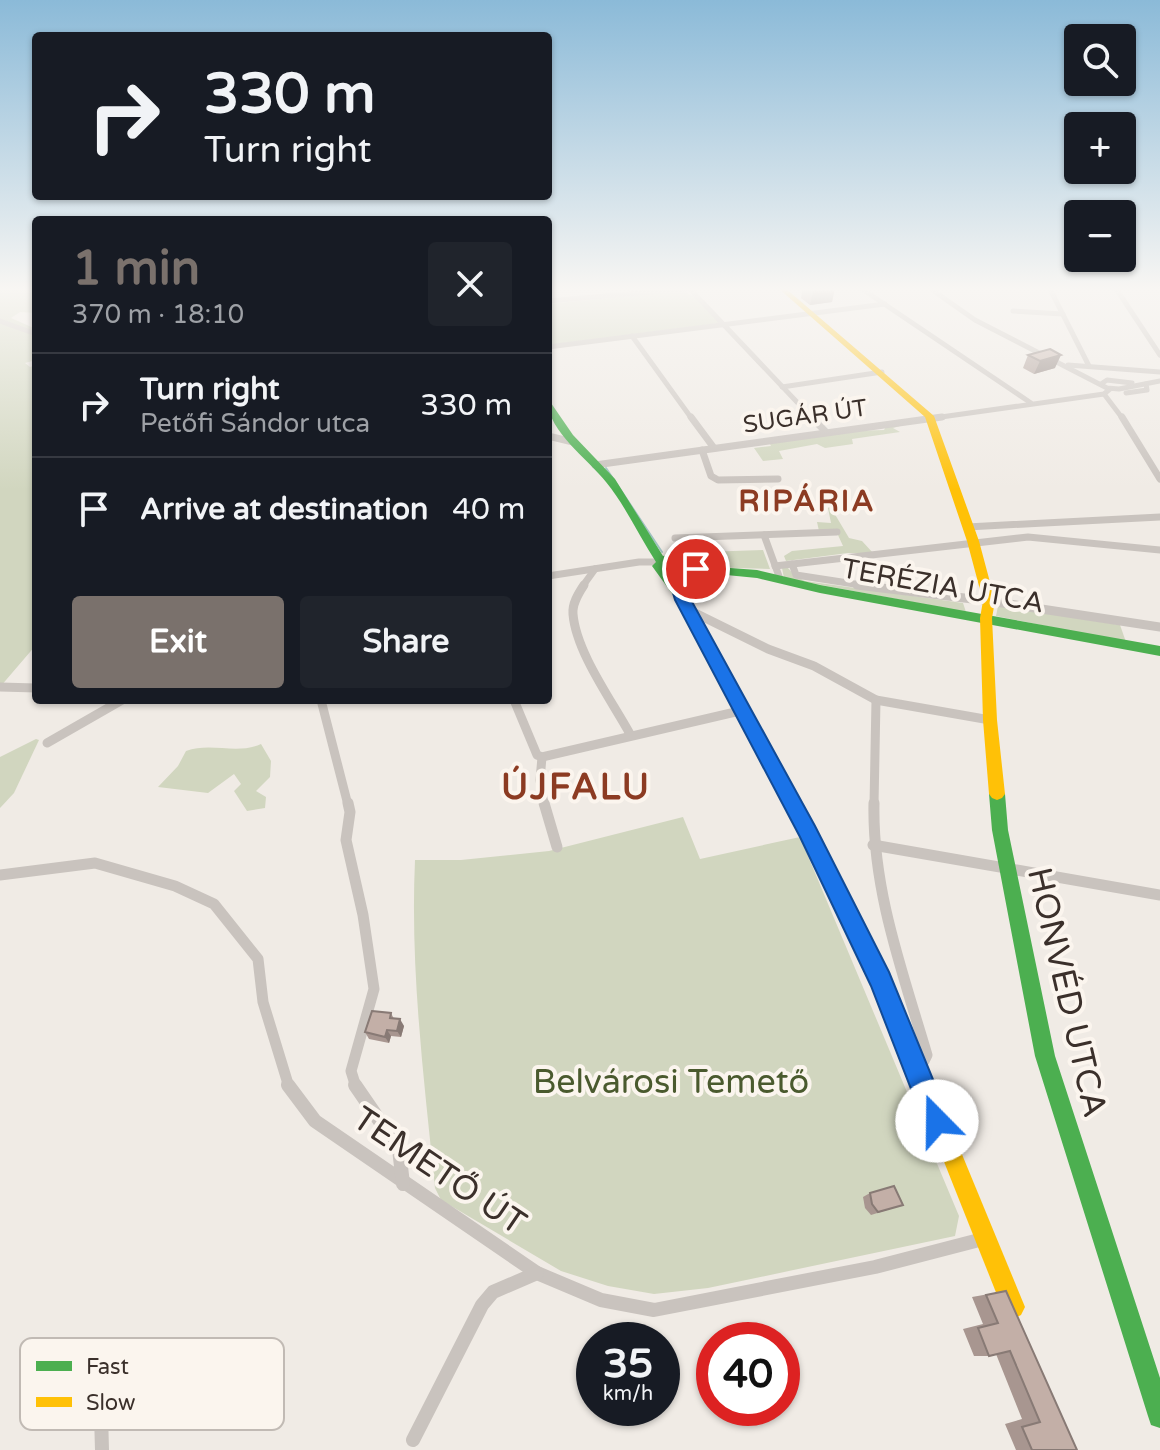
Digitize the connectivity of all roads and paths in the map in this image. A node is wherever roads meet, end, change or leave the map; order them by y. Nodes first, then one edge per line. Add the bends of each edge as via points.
1 (646, 355) edge
2 (752, 355) edge
3 (861, 355) edge
4 (960, 355) edge
5 (1044, 355) edge
6 (1083, 355) edge
7 (1062, 364) junction
8 (1089, 366) junction
9 (882, 372) junction
10 (1160, 372) edge
11 (1114, 381) junction
12 (1160, 381) edge
13 (1145, 384) junction
14 (782, 387) junction
15 (1104, 387) junction
16 (1121, 391) junction
17 (1031, 403) junction
18 (552, 411) edge
19 (929, 416) junction
20 (825, 431) junction
21 (552, 437) edge
22 (573, 442) junction
23 (714, 448) junction
24 (702, 450) junction
25 (595, 465) junction
26 (778, 479) dead end
27 (1160, 479) edge
28 (1160, 517) edge
29 (1061, 523) junction
30 (837, 532) dead end
31 (970, 534) junction
32 (764, 535) junction
33 (675, 538) dead end
34 (1071, 539) junction
35 (1160, 550) edge
36 (792, 564) junction
37 (669, 568) junction
38 (595, 569) junction
39 (778, 573) junction
40 (552, 575) edge
41 (989, 601) junction
42 (687, 605) junction
43 (986, 618) junction
44 (1160, 627) edge
45 (1160, 651) edge
46 (0, 687) edge
47 (32, 688) edge
48 (876, 700) junction
49 (115, 704) edge
50 (322, 704) edge
51 (516, 704) edge
52 (744, 710) junction
53 (990, 720) junction
54 (630, 734) junction
55 (47, 743) dead end
56 (542, 757) junction
57 (873, 845) junction
58 (557, 847) dead end
59 (1007, 866) junction
60 (0, 875) edge
61 (1160, 895) edge
62 (914, 1064) junction
63 (403, 1184) junction
64 (983, 1239) junction
65 (537, 1273) junction
66 (1020, 1324) edge
67 (1160, 1416) edge
68 (101, 1430) edge
69 (413, 1440) dead end
70 (102, 1450) edge

1 - 23 street
2 - 14 street
3 - 9 street
4 - 17 street
5 - 7 street
6 - 8 street
7 - 8 street
7 - 15 street
8 - 10 street
9 - 14 street
9 - 19 street
11 - 13 street, SUGÁR ÚT
11 - 15 street, SUGÁR ÚT
11 - 16 street
12 - 13 street
13 - 16 street, SUGÁR ÚT via 1147,390
14 - 20 street
15 - 16 street, SUGÁR ÚT
15 - 17 street, SUGÁR ÚT
15 - 27 street
17 - 19 street, SUGÁR ÚT
18 - 22 street
19 - 20 street, SUGÁR ÚT
19 - 31 street
20 - 23 street, SUGÁR ÚT
21 - 22 street
22 - 25 street
23 - 24 street, SUGÁR ÚT
24 - 25 street, SUGÁR ÚT
24 - 26 street, SUGÁR ÚT via 711,476 718,480
25 - 37 street
28 - 29 street
29 - 31 street
29 - 34 street
30 - 32 street
31 - 34 street
31 - 36 street
31 - 41 street
32 - 33 street
32 - 39 street
34 - 35 street
36 - 39 street
36 - 41 street, TERÉZIA UTCA via 801,578
37 - 38 street
37 - 39 street, TERÉZIA UTCA
37 - 42 street via 673,589
38 - 40 street
38 - 54 street via 573,614
39 - 43 street, TERÉZIA UTCA via 820,589
41 - 43 street, HONVÉD UTCA
41 - 44 street, TERÉZIA UTCA
42 - 48 street
42 - 52 street
43 - 45 street, TERÉZIA UTCA
43 - 53 street, HONVÉD UTCA
46 - 47 street
48 - 53 street
48 - 57 street
49 - 55 street
50 - 63 street via 350,812 346,840 374,989 351,1071 356,1087 399,1149
51 - 56 street
52 - 54 street
52 - 62 street via 880,980
53 - 59 street, HONVÉD UTCA
54 - 56 street
56 - 58 street via 545,809
57 - 59 street
57 - 62 street via 927,1055
59 - 61 street
59 - 67 street, HONVÉD UTCA via 1045,1056
60 - 63 street, TEMETŐ ÚT via 95,863 175,886 214,904 258,959 263,1002 290,1090 315,1121
62 - 64 street
63 - 65 street, TEMETŐ ÚT
64 - 65 street, TEMETŐ ÚT via 875,1267 654,1310 601,1300
64 - 66 street
65 - 69 street via 493,1292 482,1305
68 - 70 street

